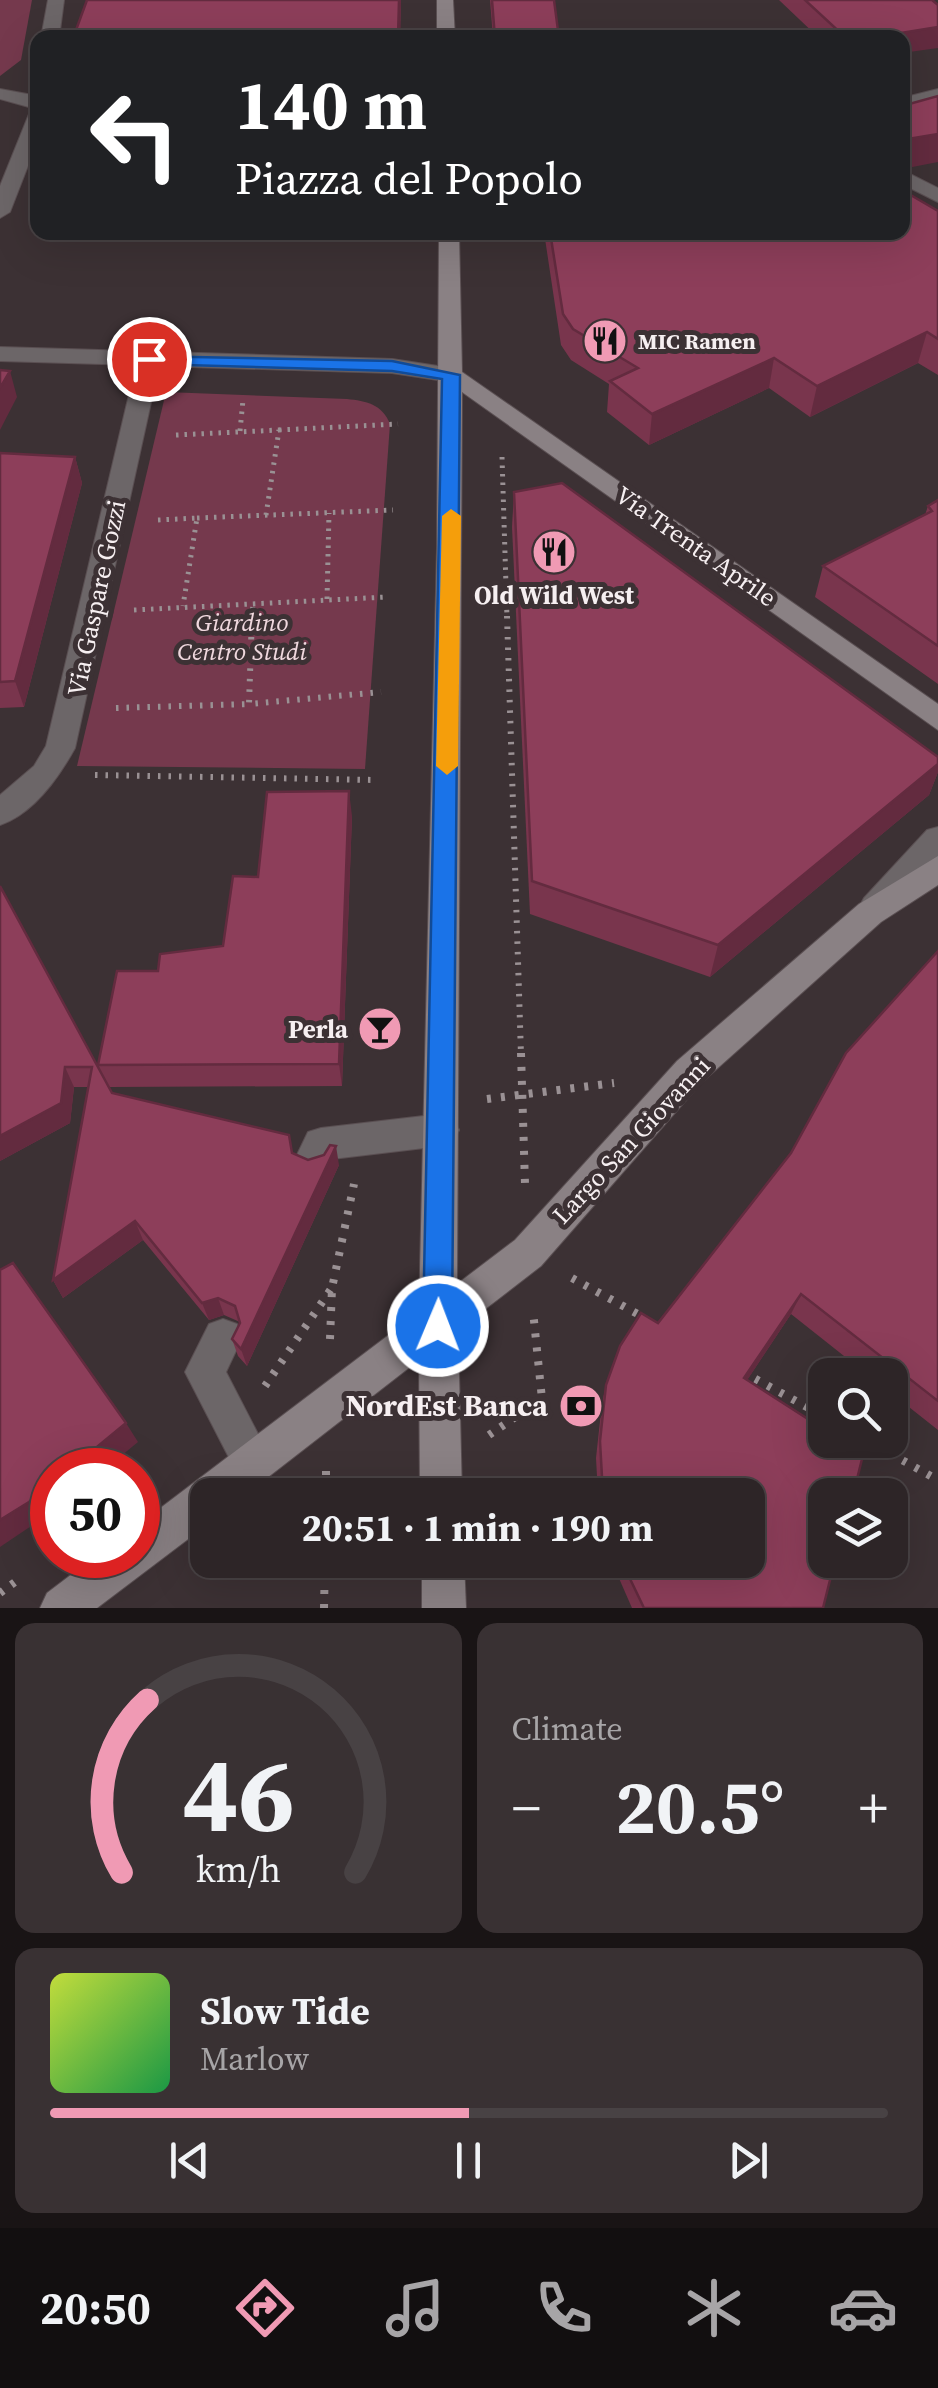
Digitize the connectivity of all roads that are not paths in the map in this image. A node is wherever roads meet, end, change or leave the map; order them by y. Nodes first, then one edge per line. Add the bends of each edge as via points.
1 (56, 0) edge
2 (445, 0) edge
3 (51, 30) edge
4 (446, 30) edge
5 (0, 94) edge
6 (938, 94) edge
7 (30, 99) edge
8 (910, 102) edge
9 (30, 135) edge
10 (910, 180) edge
11 (938, 196) edge
12 (0, 212) edge
13 (449, 240) edge
14 (0, 354) edge
15 (149, 359) junction
16 (451, 375) junction
17 (938, 720) edge
18 (7, 799) edge
19 (938, 839) edge
20 (938, 869) edge
21 (870, 912) junction
22 (441, 1130) junction
23 (313, 1159) edge
24 (438, 1326) junction
25 (223, 1338) dead end
26 (254, 1463) junction
27 (234, 1478) edge
28 (441, 1478) edge
29 (190, 1511) edge
30 (160, 1534) edge
31 (102, 1578) edge
32 (443, 1578) edge
33 (62, 1608) edge
34 (444, 1608) edge

1 - 3 street
2 - 4 main road
5 - 7 street
6 - 8 street
9 - 12 street
10 - 11 street
13 - 16 main road
14 - 15 street
15 - 16 street via 392,366
15 - 18 street, Via Gaspare Gozzi via 60,748 44,774
16 - 17 main road, Via Trenta Aprile
16 - 22 main road
19 - 21 street, Largo San Giovanni
20 - 21 main road, Largo San Giovanni
21 - 24 main road, Largo San Giovanni via 689,1072 528,1253
22 - 23 street via 321,1144
22 - 24 main road
24 - 26 main road, Largo San Giovanni
24 - 28 main road
25 - 26 street via 204,1372
26 - 27 main road, Largo San Giovanni
29 - 30 main road, Largo San Giovanni
31 - 33 main road, Largo San Giovanni
32 - 34 main road

